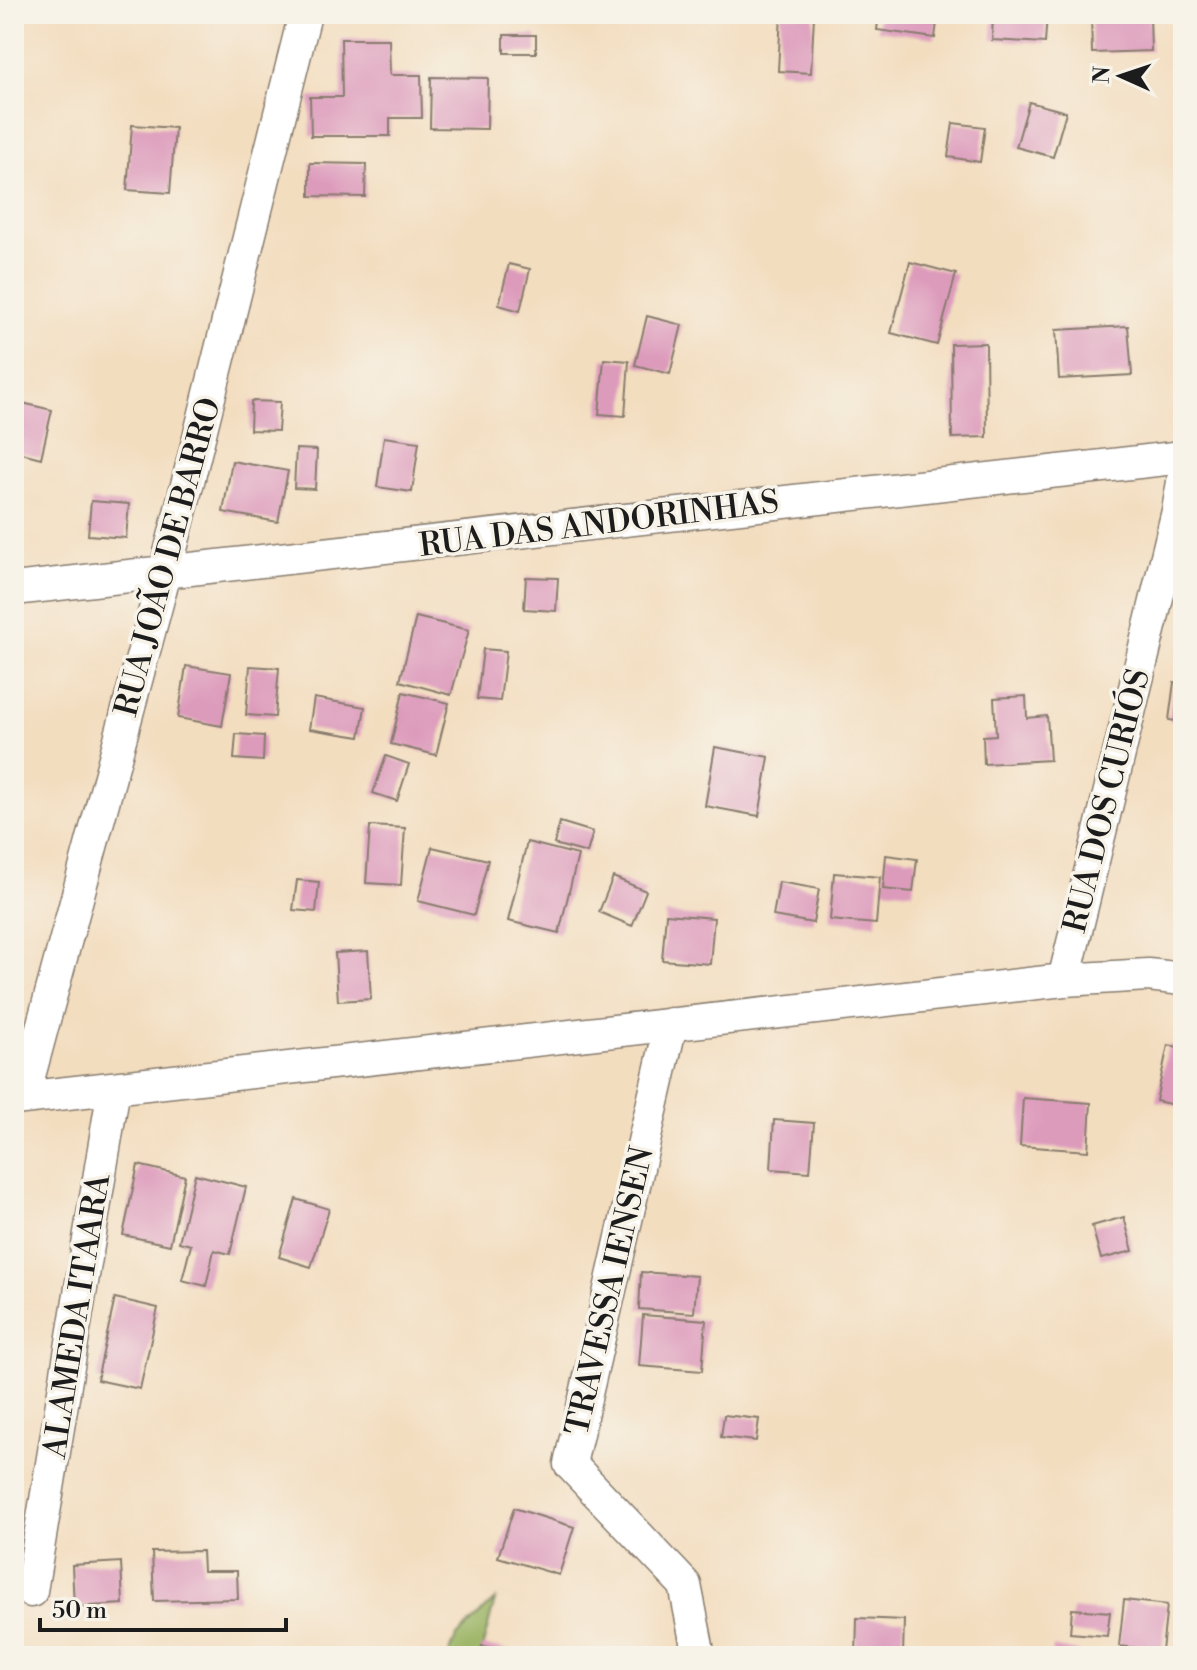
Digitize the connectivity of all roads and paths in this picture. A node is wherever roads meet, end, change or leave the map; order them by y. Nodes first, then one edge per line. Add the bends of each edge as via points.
1 (305, 14) edge
2 (1183, 457) edge
3 (1183, 482) edge
4 (165, 573) junction
5 (14, 589) edge
6 (1183, 979) edge
7 (1064, 980) junction
8 (671, 1024) junction
9 (114, 1088) junction
10 (19, 1098) edge
11 (31, 1591) dead end
12 (699, 1656) edge

1 - 4 street, RUA JOÃO DE BARRO
2 - 4 street, RUA DAS ANDORINHAS
3 - 7 street, RUA DOS CURIÓS
4 - 5 street, RUA DAS ANDORINHAS
4 - 10 street, RUA JOÃO DE BARRO
6 - 7 street via 1148,975
7 - 8 street
8 - 9 street
8 - 12 street, TRAVESSA IENSEN via 570,1464 685,1585
9 - 10 street
9 - 11 street, ALAMEDA ITAARA

